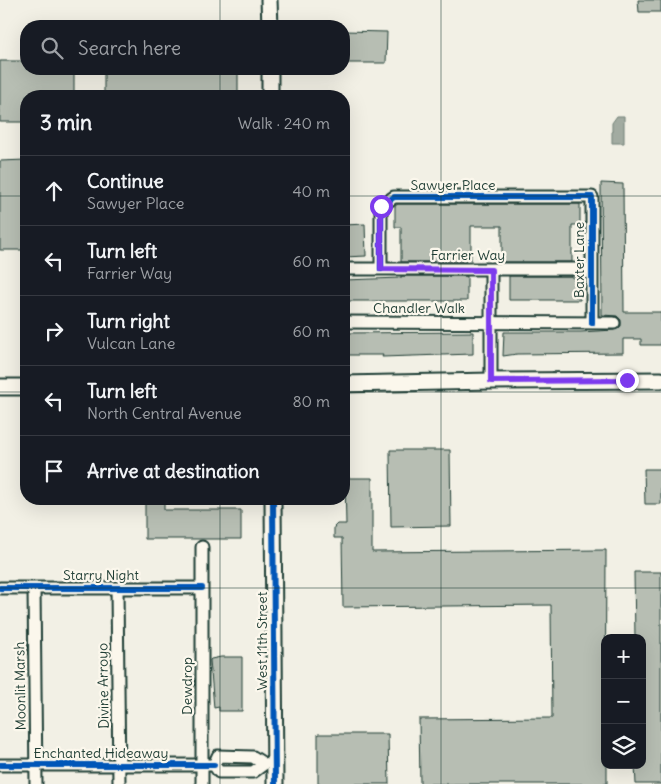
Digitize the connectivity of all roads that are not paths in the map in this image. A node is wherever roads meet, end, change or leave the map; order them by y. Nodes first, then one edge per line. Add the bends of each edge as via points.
1 (269, 0) edge
2 (270, 20) edge
3 (270, 75) edge
4 (270, 90) edge
5 (592, 197) joint
6 (350, 269) edge
7 (381, 269) junction
8 (592, 269) junction
9 (491, 270) junction
10 (350, 322) edge
11 (491, 323) junction
12 (592, 323) junction
13 (614, 323) dead end
14 (661, 380) edge
15 (491, 381) junction
16 (350, 384) edge
17 (0, 387) edge
18 (20, 387) edge
19 (273, 505) edge
20 (202, 547) dead end
21 (0, 588) edge
22 (34, 588) junction
23 (117, 588) junction
24 (202, 588) junction
25 (235, 756) junction
26 (202, 764) junction
27 (269, 764) junction
28 (0, 765) edge
29 (214, 765) junction
30 (36, 766) junction
31 (119, 766) junction
32 (235, 772) junction
33 (36, 784) edge
34 (119, 784) edge
35 (202, 784) edge
36 (275, 784) edge

1 - 2 main road
3 - 4 main road
5 - 7 street, Sawyer Place via 394,198 381,206
5 - 8 street, Baxter Lane
6 - 7 street, Farrier Way
7 - 9 street, Farrier Way
8 - 9 street, Farrier Way
8 - 12 street, Baxter Lane
9 - 11 street
10 - 11 street, Chandler Walk
11 - 12 street, Chandler Walk
11 - 15 street
12 - 13 street, Chandler Walk
14 - 15 main road
15 - 16 main road
17 - 18 main road
19 - 27 main road, West 11th Street
20 - 24 street, Dewdrop
21 - 22 street, Starry Night
22 - 23 street, Starry Night
22 - 30 street, Moonlit Marsh
23 - 24 street, Starry Night
23 - 31 street, Divine Arroyo
24 - 26 street, Dewdrop
25 - 27 street via 253,756
25 - 29 street via 218,756
25 - 32 street
26 - 29 street, Enchanted Hideaway
26 - 31 street, Enchanted Hideaway
26 - 35 street, Dewdrop
27 - 32 street via 253,772
27 - 36 main road, West 11th Street
28 - 30 street, Enchanted Hideaway
29 - 32 street, Enchanted Hideaway via 219,772
30 - 31 street, Enchanted Hideaway
30 - 33 street, Moonlit Marsh
31 - 34 street, Divine Arroyo

